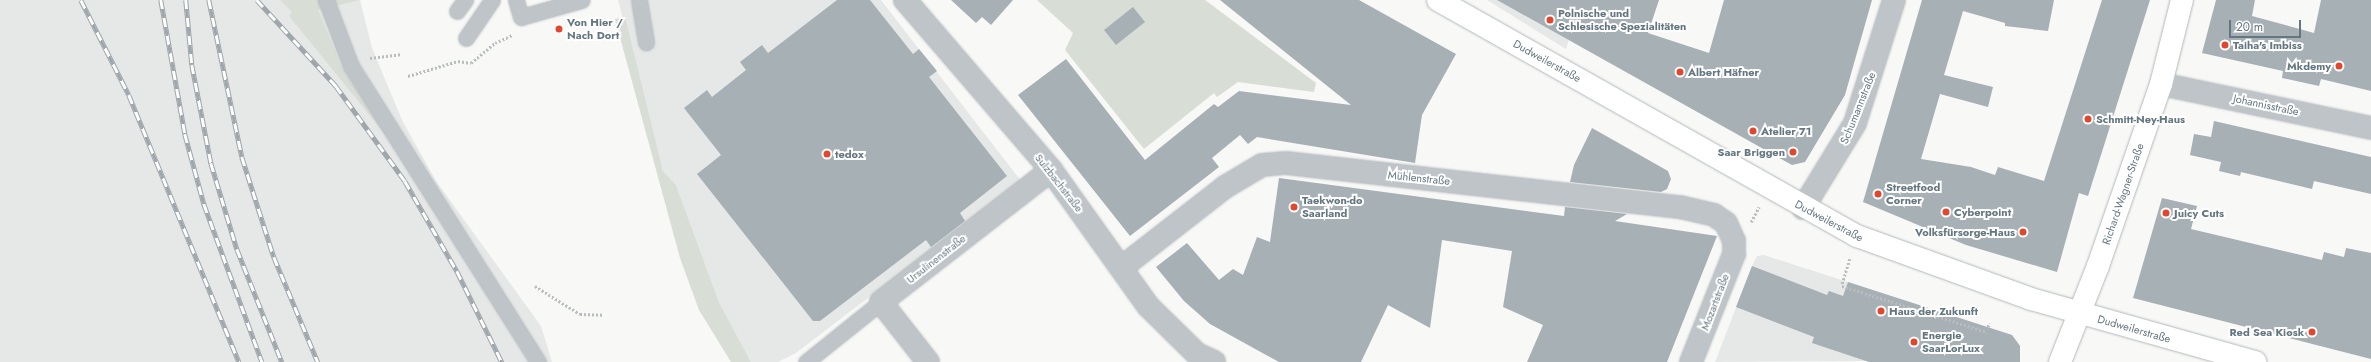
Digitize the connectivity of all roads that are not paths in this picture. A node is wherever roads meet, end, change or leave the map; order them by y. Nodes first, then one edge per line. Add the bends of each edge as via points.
1 (326, 0) edge
2 (492, 0) edge
3 (516, 0) edge
4 (639, 0) edge
5 (905, 0) edge
6 (1438, 0) edge
7 (1894, 0) edge
8 (2182, 0) edge
9 (582, 1) edge
10 (466, 38) dead end
11 (646, 42) dead end
12 (2161, 84) junction
13 (2371, 128) edge
14 (1050, 170) junction
15 (1803, 208) junction
16 (1734, 241) joint
17 (1121, 268) junction
18 (881, 302) junction
19 (2080, 314) junction
20 (538, 362) edge
21 (806, 362) edge
22 (928, 362) edge
23 (1214, 362) edge
24 (1692, 362) edge
25 (2060, 362) edge
26 (2255, 362) edge

1 - 20 lane via 351,66
2 - 10 lane
3 - 9 lane via 521,17
4 - 11 lane
5 - 14 street, Sulzbachstraße
6 - 15 main road, Dudweilerstraße
7 - 15 street, Schumannstraße via 1855,123
8 - 12 main road, Richard-Wagner-Straße
12 - 13 street, Johannisstraße
12 - 19 main road, Richard-Wagner-Straße
14 - 17 street, Sulzbachstraße
14 - 18 street, Ursulinenstraße
15 - 19 main road, Dudweilerstraße via 1843,230 1898,253
16 - 17 street, Mühlenstraße via 1726,223 1714,215 1680,207 1286,163 1262,165 1238,178
16 - 24 street, Mozartstraße via 1734,254
17 - 23 street, Sulzbachstraße via 1172,332 1197,354
18 - 21 lane
18 - 22 street
19 - 25 main road, Richard-Wagner-Straße
19 - 26 main road, Dudweilerstraße

